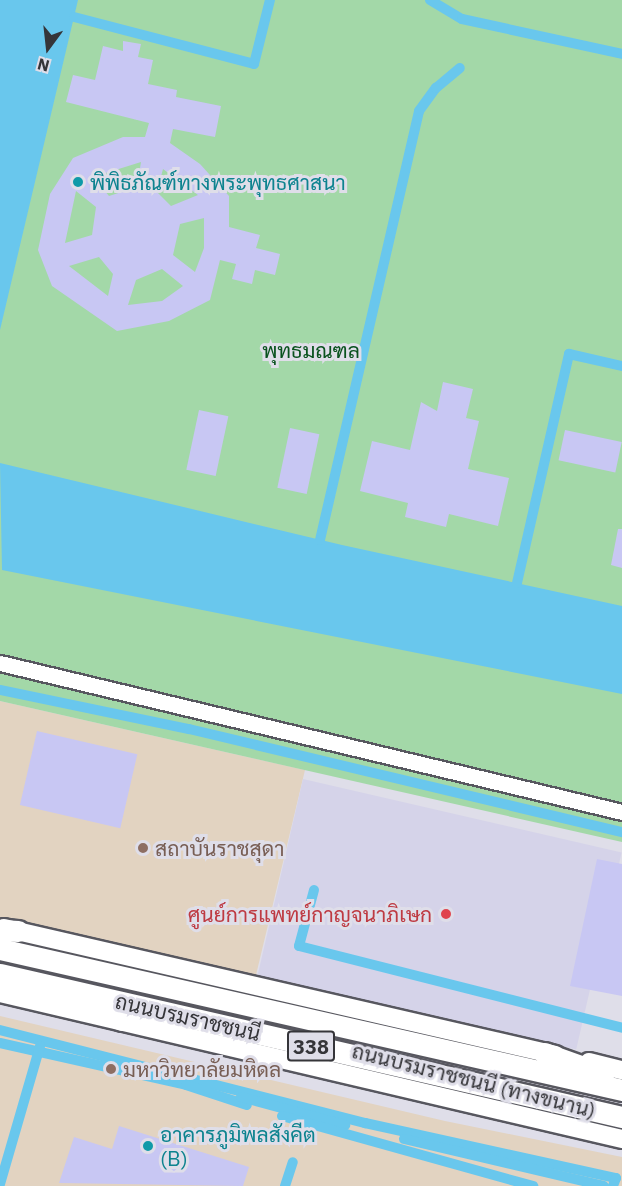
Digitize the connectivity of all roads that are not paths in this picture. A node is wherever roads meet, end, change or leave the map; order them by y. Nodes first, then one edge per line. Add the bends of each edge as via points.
1 (0, 663) edge
2 (622, 812) edge
3 (6, 930) edge
4 (0, 949) edge
5 (4, 981) edge
6 (122, 1020) joint
7 (544, 1053) junction
8 (622, 1070) edge
9 (622, 1081) edge
10 (622, 1090) edge
11 (622, 1118) edge
12 (622, 1139) edge

1 - 2 street
3 - 7 main road, ถนนบรมราชชนนี (ทางขนาน) / 338
4 - 10 highway, ถนนบรมราชชนนี / 338
5 - 6 highway
5 - 11 highway, ถนนบรมราชชนนี / 338
6 - 12 main road, ถนนบรมราชชนนี (ทางขนาน) / 338
7 - 8 main road, ถนนบรมราชชนนี (ทางขนาน) / 338
7 - 9 highway

